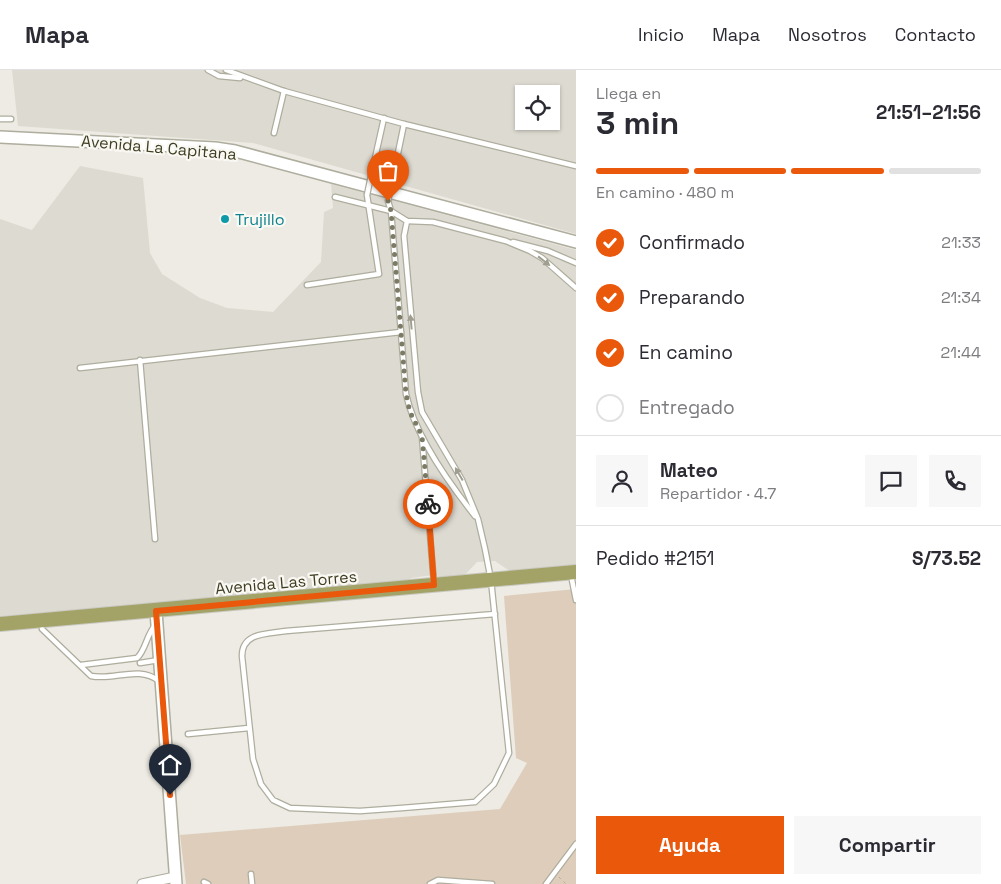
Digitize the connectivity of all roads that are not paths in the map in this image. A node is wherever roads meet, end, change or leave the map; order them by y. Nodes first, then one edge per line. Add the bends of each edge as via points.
1 (208, 70) edge
2 (226, 70) edge
3 (246, 79) junction
4 (284, 91) junction
5 (384, 118) junction
6 (0, 119) edge
7 (10, 119) dead end
8 (404, 124) junction
9 (274, 133) dead end
10 (0, 136) edge
11 (576, 166) edge
12 (335, 197) dead end
13 (368, 205) junction
14 (391, 211) junction
15 (407, 221) junction
16 (506, 241) junction
17 (576, 242) edge
18 (576, 263) edge
19 (307, 285) dead end
20 (576, 288) edge
21 (402, 332) junction
22 (140, 360) junction
23 (80, 368) dead end
24 (422, 436) junction
25 (478, 519) junction
26 (154, 539) dead end
27 (575, 577) edge
28 (492, 584) junction
29 (434, 585) junction
30 (576, 600) edge
31 (495, 614) junction
32 (157, 618) junction
33 (0, 624) edge
34 (42, 628) junction
35 (0, 632) edge
36 (140, 656) junction
37 (160, 659) junction
38 (140, 663) junction
39 (81, 665) junction
40 (141, 673) junction
41 (162, 683) junction
42 (249, 728) junction
43 (188, 734) dead end
44 (576, 844) edge
45 (251, 874) dead end
46 (176, 880) edge
47 (142, 884) edge
48 (252, 884) edge
49 (430, 884) edge
50 (492, 884) edge
51 (546, 884) edge

1 - 3 lane via 219,76
2 - 3 lane
3 - 4 lane
4 - 5 lane
4 - 9 lane
5 - 8 lane
5 - 13 lane, bridge via 367,195
6 - 7 lane
8 - 11 lane
8 - 14 lane, bridge via 388,201
10 - 17 street, Avenida La Capitana via 236,151
12 - 13 lane
13 - 14 lane
13 - 19 lane via 379,274
14 - 15 lane
14 - 21 lane
15 - 16 lane via 433,222
25 -> 15 lane via 462,480 422,412 405,245
16 - 18 lane via 548,251
16 -> 20 lane via 542,258
21 - 22 lane
21 - 24 lane via 410,412
22 - 23 lane
22 - 26 lane
24 - 25 lane via 453,489
24 - 29 lane
25 - 28 lane
27 - 28 main road, Avenida Las Torres
27 - 30 lane
28 - 29 main road, Avenida Las Torres
28 - 31 lane
28 - 32 main road, Avenida Las Torres
29 - 32 main road, Avenida Las Torres
31 - 42 lane via 286,631 247,639 242,646 242,656
31 - 42 lane via 509,753 494,784 475,802 360,811 290,808 273,800 261,784 253,759
32 - 33 main road, Avenida Las Torres
32 - 34 main road, Avenida Las Torres
32 - 36 lane
32 - 37 street
34 - 35 main road, Avenida Las Torres
34 - 39 lane
36 - 38 lane
36 - 39 lane via 132,660
37 - 38 lane
37 - 41 street
38 - 40 lane
39 - 40 lane via 95,677
40 - 41 lane via 152,675
41 - 46 street
42 - 43 lane
44 - 51 lane
45 - 48 lane
46 - 47 street
49 - 50 lane via 438,880

